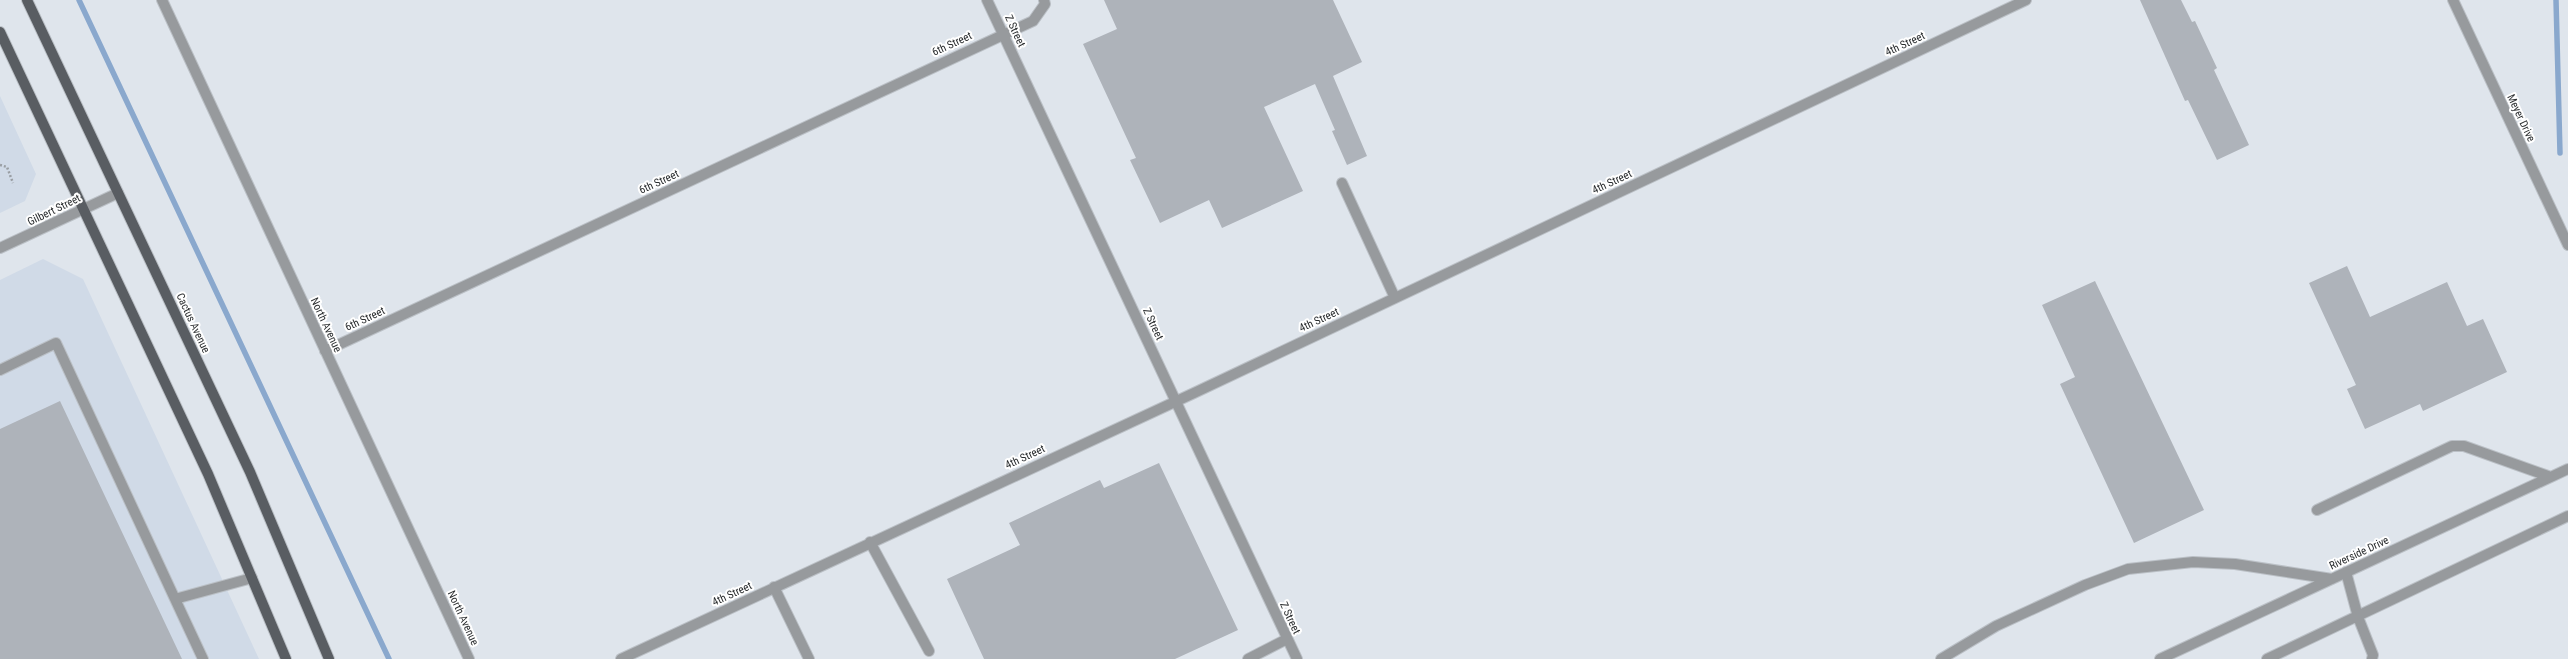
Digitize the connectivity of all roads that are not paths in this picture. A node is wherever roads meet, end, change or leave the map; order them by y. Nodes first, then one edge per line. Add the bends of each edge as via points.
1 (27, 0) edge
2 (162, 0) edge
3 (987, 0) edge
4 (1044, 0) edge
5 (2026, 0) edge
6 (2453, 0) edge
7 (0, 32) edge
8 (1003, 34) junction
9 (1342, 183) dead end
10 (118, 193) junction
11 (83, 209) junction
12 (2568, 245) edge
13 (0, 248) edge
14 (1395, 298) junction
15 (325, 351) junction
16 (0, 370) edge
17 (1175, 401) junction
18 (2568, 469) edge
19 (2548, 476) junction
20 (2316, 510) dead end
21 (2568, 516) edge
22 (870, 542) junction
23 (2346, 572) junction
24 (252, 578) junction
25 (2332, 579) junction
26 (774, 587) junction
27 (174, 599) junction
28 (2358, 617) junction
29 (1287, 639) junction
30 (929, 651) dead end
31 (203, 659) edge
32 (286, 659) edge
33 (329, 659) edge
34 (469, 659) edge
35 (621, 659) edge
36 (809, 659) edge
37 (1248, 659) edge
38 (1297, 659) edge
39 (1941, 659) edge
40 (2160, 659) edge
41 (2267, 659) edge
42 (2372, 659) edge

1 - 10 main road, Cactus Avenue
2 - 15 street, North Avenue
3 - 8 street, Z Street
4 - 8 street, 6th Street via 1045,4 1033,21
5 - 14 street, 4th Street
6 - 12 street, Meyer Drive
7 - 11 main road
8 - 15 street, 6th Street
8 - 17 street, Z Street
9 - 14 street
10 - 11 street, Gilbert Street
10 - 33 main road, Cactus Avenue via 250,472
11 - 13 street, Gilbert Street
11 - 24 main road via 208,474
14 - 17 street, 4th Street
15 - 34 street, North Avenue
16 - 27 street via 56,343
17 - 22 street, 4th Street
17 - 29 street, Z Street
18 - 19 street, Riverside Drive
19 - 20 street via 2464,446 2452,446
19 - 23 street, Riverside Drive
21 - 28 street
22 - 26 street, 4th Street
22 - 30 street
23 - 25 street, Riverside Drive
23 - 28 street
24 - 27 street
24 - 32 main road
25 - 39 street via 2214,563 2193,562 2128,569 2085,585 1996,626
25 - 40 street, Riverside Drive
26 - 35 street, 4th Street
26 - 36 street
27 - 31 street
28 - 41 street
28 - 42 street via 2373,655
29 - 37 street
29 - 38 street, Z Street

